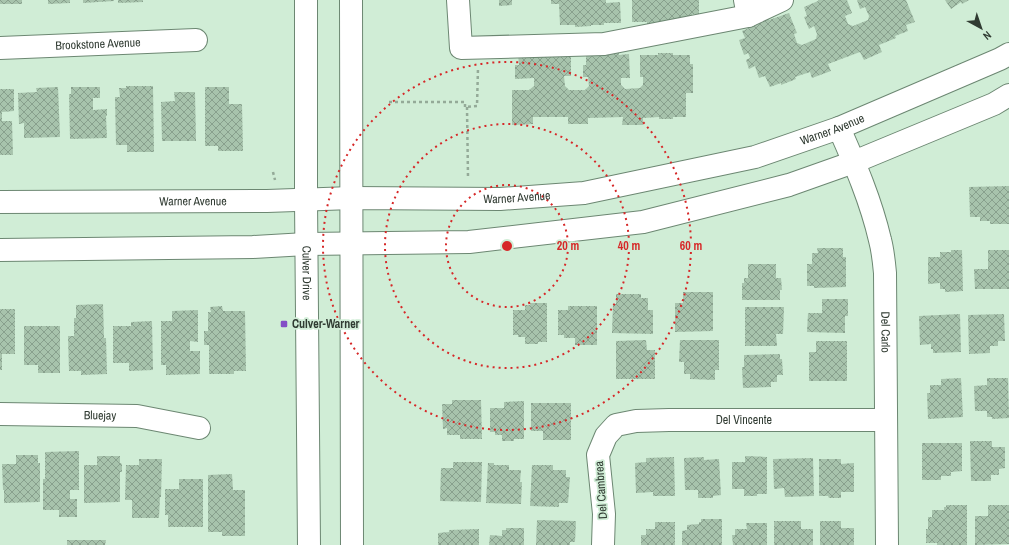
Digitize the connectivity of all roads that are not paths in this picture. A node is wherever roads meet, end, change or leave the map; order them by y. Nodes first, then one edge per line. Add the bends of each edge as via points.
1 (306, 0) edge
2 (351, 0) edge
3 (458, 0) edge
4 (782, 0) edge
5 (747, 8) edge
6 (196, 40) dead end
7 (0, 48) edge
8 (1009, 54) edge
9 (1009, 95) edge
10 (839, 128) junction
11 (854, 162) junction
12 (352, 198) junction
13 (306, 200) junction
14 (0, 202) edge
15 (306, 244) junction
16 (352, 244) junction
17 (0, 250) edge
18 (0, 414) edge
19 (886, 420) junction
20 (199, 428) dead end
21 (606, 436) joint
22 (309, 545) edge
23 (352, 545) edge
24 (603, 545) edge
25 (888, 545) edge

1 - 13 street, Culver Drive
2 - 12 street
3 - 5 street via 461,48 604,44
4 - 5 street
6 - 7 street, Brookstone Avenue
8 - 10 street, Warner Avenue
9 - 11 street via 994,104
10 - 11 street, Del Carlo
10 - 12 street, Warner Avenue via 756,157 584,193 500,199
11 - 16 street via 789,185 643,222 468,242
11 - 19 street, Del Carlo via 880,240 885,274
12 - 13 street, Warner Avenue
12 - 16 street
13 - 14 street, Warner Avenue
13 - 15 street, Culver Drive
15 - 16 street
15 - 17 street
15 - 22 street, Culver Drive
16 - 23 street
18 - 20 street, Bluejay via 137,416
19 - 21 street, Del Vincente via 636,421 616,425
19 - 25 street, Del Carlo
21 - 24 street, Del Cambrea via 598,455 604,514

